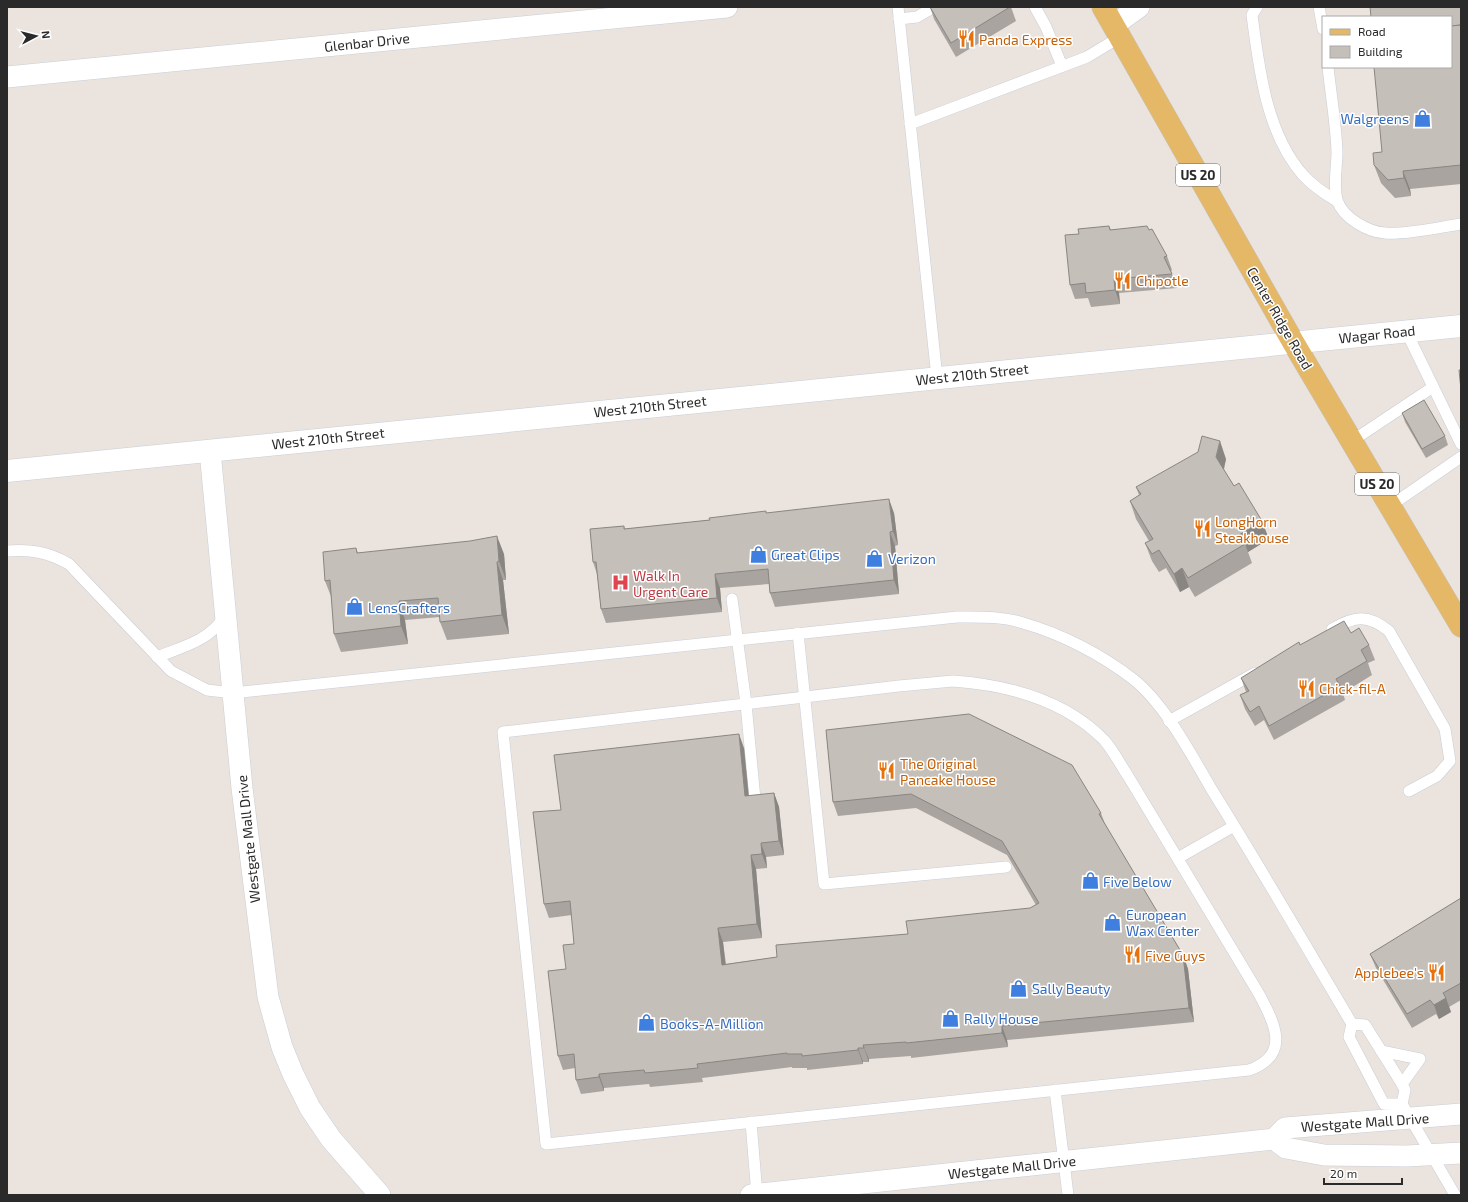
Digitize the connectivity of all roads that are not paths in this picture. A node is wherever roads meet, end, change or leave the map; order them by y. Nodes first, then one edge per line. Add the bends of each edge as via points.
1 (727, 7) edge
2 (898, 7) edge
3 (934, 7) edge
4 (1035, 7) edge
5 (1139, 7) edge
6 (1257, 7) edge
7 (1319, 7) edge
8 (899, 19) junction
9 (1112, 23) edge
10 (1322, 24) edge
11 (1062, 66) junction
12 (1328, 68) edge
13 (7, 77) edge
14 (910, 124) junction
15 (1338, 201) junction
16 (1461, 224) edge
17 (1461, 326) edge
18 (1406, 331) junction
19 (1293, 342) junction
20 (937, 378) junction
21 (1433, 387) junction
22 (1456, 421) edge
23 (1352, 441) junction
24 (1461, 444) edge
25 (210, 451) junction
26 (1461, 457) edge
27 (7, 471) edge
28 (1390, 506) junction
29 (7, 551) edge
30 (732, 599) dead end
31 (225, 615) junction
32 (1461, 625) edge
33 (798, 633) junction
34 (1321, 635) edge
35 (738, 640) junction
36 (157, 657) junction
37 (1266, 666) edge
38 (233, 693) junction
39 (805, 697) junction
40 (746, 704) junction
41 (1169, 721) junction
42 (1409, 791) dead end
43 (757, 817) edge
44 (1234, 826) junction
45 (1178, 858) junction
46 (1006, 867) edge
47 (1352, 1024) junction
48 (1382, 1051) junction
49 (1402, 1084) junction
50 (1055, 1090) junction
51 (1406, 1111) junction
52 (1461, 1114) edge
53 (751, 1122) junction
54 (1274, 1139) junction
55 (1461, 1153) edge
56 (1431, 1155) junction
57 (1064, 1162) junction
58 (380, 1195) edge
59 (755, 1195) edge
60 (1068, 1195) edge
61 (1455, 1195) edge

1 - 13 street, Glenbar Drive
2 - 8 lane
3 - 8 lane via 917,17
4 - 11 lane
5 - 9 street
6 - 15 lane via 1252,15 1257,57 1268,104 1283,145 1303,175 1320,191
7 - 10 lane
8 - 14 lane
9 - 11 lane via 1087,57
9 - 19 main road, Center Ridge Road / US 20
11 - 14 lane
12 - 15 lane via 1337,151
14 - 20 lane
15 - 16 lane via 1344,213 1352,220 1368,229 1385,233
17 - 18 street, Wagar Road
18 - 19 street, Wagar Road
18 - 21 lane
19 - 20 street, West 210th Street
19 - 23 main road, Center Ridge Road / US 20
20 - 25 street, West 210th Street
21 - 22 lane
21 - 23 lane
22 - 24 lane
23 - 28 main road, Center Ridge Road / US 20
25 - 27 street, West 210th Street
25 - 31 street, Westgate Mall Drive
26 - 28 lane
28 - 32 main road, Center Ridge Road / US 20
29 - 36 lane via 25,549 44,553 68,564
30 - 35 lane
31 - 36 lane via 217,628 204,638
31 - 38 street, Westgate Mall Drive
33 - 35 lane
33 - 39 lane
33 - 41 lane via 957,617 993,617 1023,623 1076,644 1135,680 1151,696
34 - 42 lane via 1347,620 1368,618 1379,622 1389,631 1445,729 1450,761 1437,776
35 - 38 lane
35 - 40 lane
36 - 38 lane via 171,671 193,684 207,690
37 - 41 lane
38 - 58 street, Westgate Mall Drive via 261,955 274,1025 293,1074 313,1114 331,1139
39 - 40 lane
39 - 45 lane via 953,681 986,684 1055,704 1078,717 1104,741
39 - 46 lane via 824,884
40 - 43 lane
40 - 53 lane via 503,732 546,1144
41 - 44 lane
44 - 45 lane
44 - 47 lane
45 - 50 lane via 1272,1019 1276,1039 1272,1055 1261,1066 1249,1070
47 - 48 lane via 1365,1025
47 - 51 lane via 1349,1037 1384,1104
48 - 49 lane
48 - 49 lane via 1420,1059
49 - 51 lane via 1406,1090
50 - 53 lane
50 - 57 lane
51 - 52 street, Westgate Mall Drive
51 - 54 street, Westgate Mall Drive via 1285,1128
51 - 56 lane
53 - 59 lane
54 - 56 street, Westgate Mall Drive via 1286,1148 1324,1155
54 - 57 street, Westgate Mall Drive
55 - 56 street, Westgate Mall Drive
56 - 61 lane
57 - 59 street, Westgate Mall Drive
57 - 60 lane

